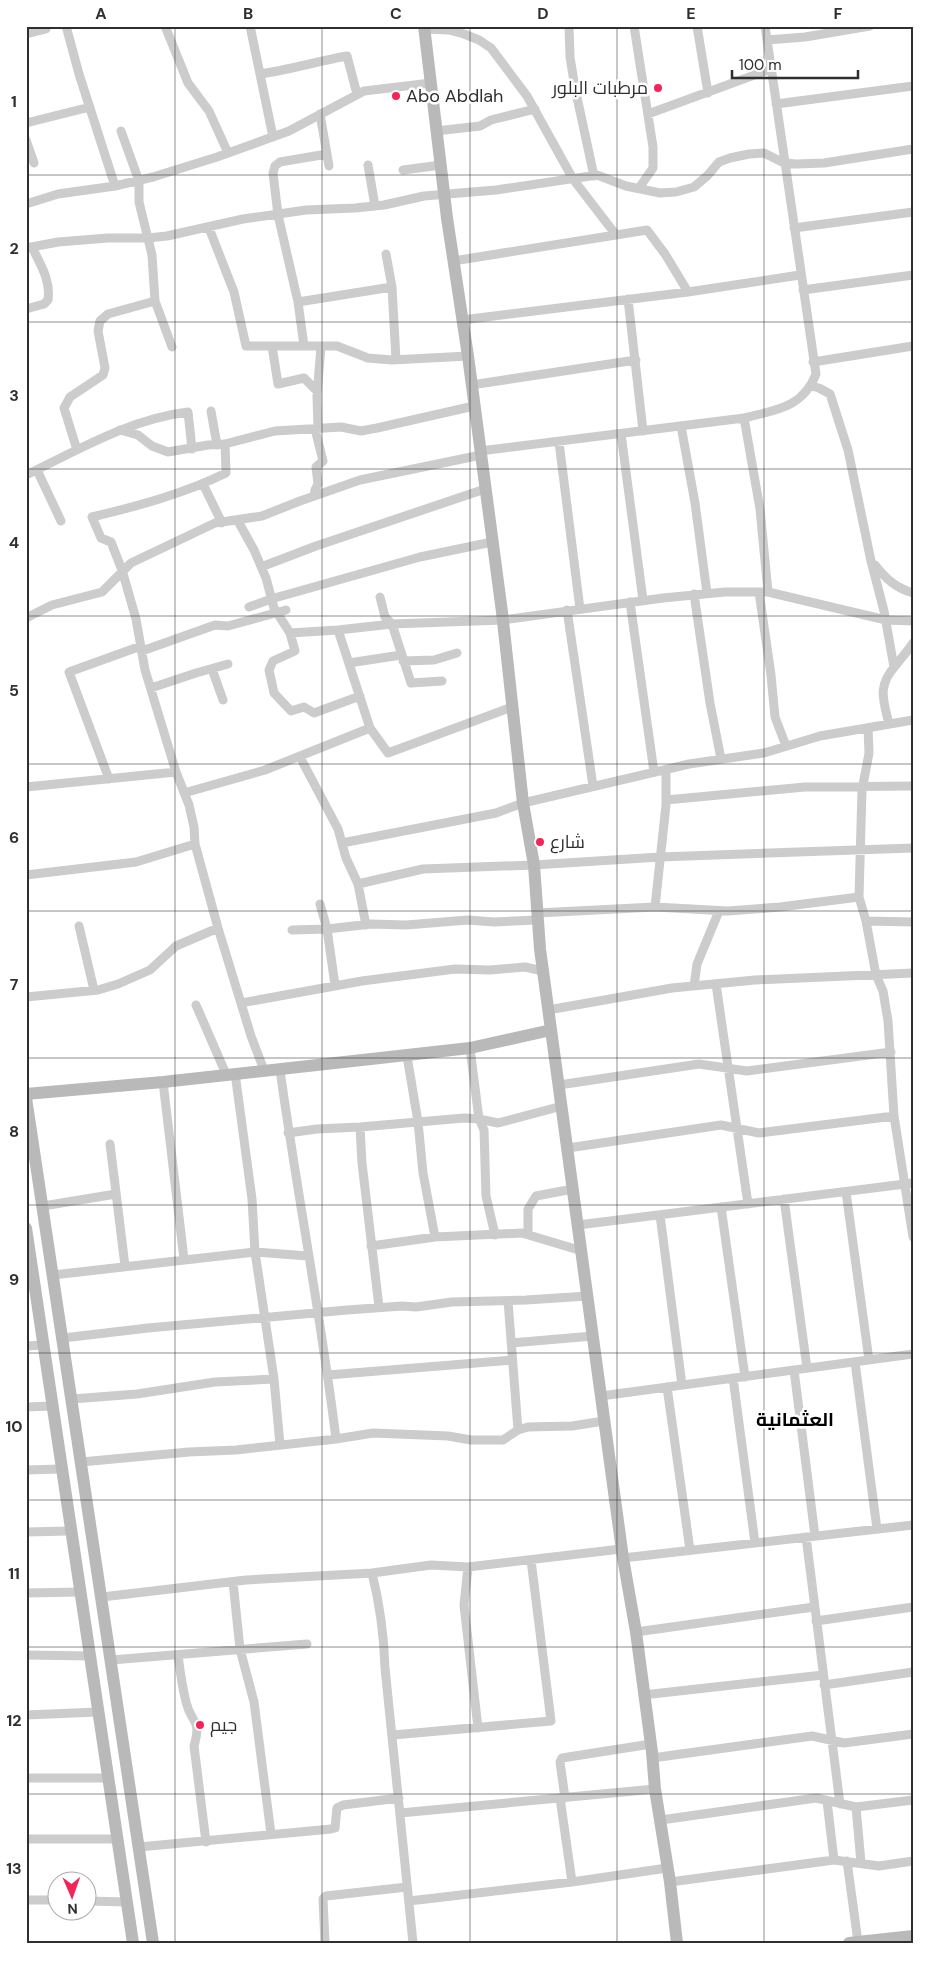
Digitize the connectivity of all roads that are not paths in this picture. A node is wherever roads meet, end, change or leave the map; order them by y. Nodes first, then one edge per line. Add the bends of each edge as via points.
1 (66, 26) edge
2 (165, 26) edge
3 (250, 26) edge
4 (569, 26) edge
5 (634, 26) edge
6 (698, 26) edge
7 (765, 26) edge
8 (870, 26) edge
9 (424, 28) edge
10 (46, 29) dead end
11 (26, 34) edge
12 (767, 40) junction
13 (771, 70) junction
14 (260, 74) junction
15 (431, 83) junction
16 (913, 86) edge
17 (708, 92) junction
18 (357, 94) junction
19 (776, 104) junction
20 (90, 107) junction
21 (535, 109) junction
22 (320, 114) junction
23 (648, 114) junction
24 (26, 123) edge
25 (122, 131) dead end
26 (436, 131) junction
27 (273, 137) junction
28 (26, 140) edge
29 (913, 149) edge
30 (228, 153) junction
31 (327, 154) junction
32 (784, 162) junction
33 (34, 163) dead end
34 (368, 165) dead end
35 (441, 165) junction
36 (328, 166) dead end
37 (403, 170) dead end
38 (594, 176) junction
39 (573, 179) junction
40 (138, 181) junction
41 (115, 186) junction
42 (639, 188) junction
43 (444, 196) junction
44 (26, 204) edge
45 (375, 206) junction
46 (913, 212) edge
47 (278, 215) junction
48 (210, 228) junction
49 (794, 228) junction
50 (616, 235) junction
51 (148, 238) junction
52 (29, 247) edge
53 (386, 254) dead end
54 (453, 261) junction
55 (800, 275) junction
56 (913, 275) edge
57 (392, 287) junction
58 (803, 290) junction
59 (688, 292) junction
60 (628, 299) junction
61 (155, 301) junction
62 (298, 302) junction
63 (26, 309) edge
64 (462, 320) junction
65 (272, 346) junction
66 (304, 346) junction
67 (321, 346) junction
68 (913, 346) edge
69 (172, 347) dead end
70 (468, 356) junction
71 (396, 360) junction
72 (636, 360) junction
73 (813, 362) junction
74 (471, 385) junction
75 (811, 386) junction
76 (318, 391) junction
77 (474, 406) junction
78 (211, 411) dead end
79 (744, 418) junction
80 (681, 426) junction
81 (317, 428) junction
82 (120, 430) junction
83 (643, 431) junction
84 (622, 434) junction
85 (559, 442) junction
86 (221, 444) junction
87 (192, 449) junction
88 (77, 450) junction
89 (481, 453) junction
90 (37, 470) junction
91 (26, 475) edge
92 (204, 484) junction
93 (485, 489) junction
94 (314, 496) junction
95 (61, 521) dead end
96 (238, 521) junction
97 (222, 523) junction
98 (492, 542) junction
99 (871, 561) junction
100 (261, 567) junction
101 (122, 570) junction
102 (763, 592) junction
103 (707, 593) junction
104 (913, 593) edge
105 (694, 594) junction
106 (380, 597) dead end
107 (271, 599) junction
108 (643, 600) junction
109 (630, 602) junction
110 (249, 607) dead end
111 (580, 609) junction
112 (567, 610) junction
113 (281, 611) junction
114 (26, 618) edge
115 (502, 620) junction
116 (886, 620) junction
117 (913, 620) edge
118 (392, 624) junction
119 (338, 630) junction
120 (290, 634) junction
121 (913, 642) edge
122 (141, 649) junction
123 (457, 653) dead end
124 (402, 658) junction
125 (349, 663) junction
126 (228, 664) dead end
127 (894, 667) junction
128 (212, 669) junction
129 (442, 681) dead end
130 (150, 688) junction
131 (360, 696) junction
132 (223, 700) dead end
133 (512, 706) junction
134 (913, 720) edge
135 (889, 724) junction
136 (370, 728) junction
137 (868, 728) junction
138 (786, 746) junction
139 (300, 757) junction
140 (721, 759) junction
141 (666, 770) junction
142 (176, 772) junction
143 (654, 772) junction
144 (109, 779) junction
145 (863, 785) junction
146 (593, 786) junction
147 (913, 786) edge
148 (26, 787) edge
149 (184, 793) junction
150 (666, 800) junction
151 (523, 803) junction
152 (342, 843) junction
153 (195, 844) junction
154 (913, 848) edge
155 (860, 849) junction
156 (660, 857) junction
157 (534, 865) junction
158 (26, 875) edge
159 (358, 884) junction
160 (859, 897) junction
161 (320, 904) dead end
162 (655, 907) junction
163 (720, 911) junction
164 (538, 916) junction
165 (866, 920) junction
166 (913, 922) edge
167 (366, 925) junction
168 (79, 926) dead end
169 (218, 928) junction
170 (327, 929) junction
171 (292, 930) dead end
172 (542, 971) junction
173 (913, 973) edge
174 (876, 975) junction
175 (716, 984) junction
176 (336, 985) junction
177 (694, 986) junction
178 (94, 990) junction
179 (26, 997) edge
180 (241, 1003) junction
181 (196, 1006) dead end
182 (548, 1010) junction
183 (551, 1030) junction
184 (470, 1048) junction
185 (891, 1052) junction
186 (407, 1056) junction
187 (728, 1068) junction
188 (264, 1070) junction
189 (280, 1070) junction
190 (230, 1074) junction
191 (164, 1082) junction
192 (559, 1085) junction
193 (26, 1096) edge
194 (562, 1106) junction
195 (894, 1116) junction
196 (479, 1118) junction
197 (418, 1122) junction
198 (360, 1127) junction
199 (736, 1128) junction
200 (288, 1133) junction
201 (110, 1144) dead end
202 (568, 1148) junction
203 (909, 1184) edge
204 (574, 1190) junction
205 (846, 1192) junction
206 (116, 1194) junction
207 (784, 1199) junction
208 (748, 1204) junction
209 (43, 1206) junction
210 (721, 1207) junction
211 (660, 1215) junction
212 (578, 1225) junction
213 (26, 1228) edge
214 (528, 1234) junction
215 (495, 1235) junction
216 (435, 1237) junction
217 (913, 1238) edge
218 (49, 1242) junction
219 (29, 1245) junction
220 (371, 1246) junction
221 (582, 1251) junction
222 (255, 1252) junction
223 (308, 1256) junction
224 (184, 1259) junction
225 (125, 1266) junction
226 (54, 1275) junction
227 (30, 1287) edge
228 (588, 1296) junction
229 (508, 1301) junction
230 (379, 1307) junction
231 (318, 1312) junction
232 (264, 1316) junction
233 (593, 1336) junction
234 (63, 1338) junction
235 (511, 1343) junction
236 (43, 1345) junction
237 (26, 1346) edge
238 (913, 1354) edge
239 (512, 1360) junction
240 (869, 1360) junction
241 (855, 1362) junction
242 (807, 1368) junction
243 (794, 1370) junction
244 (328, 1375) junction
245 (745, 1377) junction
246 (733, 1378) junction
247 (274, 1379) junction
248 (682, 1385) junction
249 (667, 1387) junction
250 (601, 1396) junction
251 (72, 1399) junction
252 (52, 1406) junction
253 (26, 1407) edge
254 (604, 1421) junction
255 (518, 1430) junction
256 (336, 1439) junction
257 (280, 1445) junction
258 (81, 1462) junction
259 (61, 1469) junction
260 (26, 1470) edge
261 (913, 1525) edge
262 (877, 1529) junction
263 (70, 1531) junction
264 (26, 1532) edge
265 (811, 1537) junction
266 (755, 1543) junction
267 (690, 1550) junction
268 (622, 1553) junction
269 (531, 1560) junction
270 (468, 1567) junction
271 (372, 1573) junction
272 (233, 1582) junction
273 (79, 1592) junction
274 (26, 1593) edge
275 (102, 1597) junction
276 (814, 1607) junction
277 (913, 1607) edge
278 (816, 1621) junction
279 (636, 1632) junction
280 (307, 1644) dead end
281 (240, 1649) junction
282 (26, 1655) edge
283 (178, 1655) junction
284 (89, 1656) junction
285 (111, 1660) junction
286 (913, 1672) edge
287 (823, 1675) junction
288 (824, 1685) junction
289 (643, 1695) junction
290 (98, 1712) junction
291 (26, 1715) edge
292 (478, 1728) junction
293 (913, 1734) edge
294 (393, 1735) junction
295 (831, 1740) junction
296 (651, 1744) junction
297 (652, 1758) junction
298 (26, 1778) edge
299 (109, 1778) junction
300 (655, 1789) junction
301 (399, 1798) junction
302 (563, 1798) junction
303 (913, 1800) edge
304 (827, 1801) junction
305 (840, 1804) junction
306 (856, 1807) junction
307 (134, 1810) junction
308 (114, 1812) junction
309 (400, 1813) junction
310 (661, 1820) junction
311 (271, 1834) junction
312 (26, 1839) edge
313 (118, 1839) junction
314 (206, 1842) junction
315 (139, 1847) junction
316 (834, 1860) junction
317 (913, 1861) edge
318 (847, 1862) junction
319 (861, 1863) junction
320 (667, 1868) junction
321 (572, 1882) junction
322 (670, 1882) junction
323 (407, 1887) junction
324 (26, 1900) edge
325 (48, 1900) edge
326 (98, 1901) edge
327 (410, 1901) junction
328 (127, 1902) junction
329 (913, 1936) edge
330 (853, 1942) edge
331 (133, 1943) edge
332 (153, 1943) edge
333 (325, 1943) edge
334 (413, 1943) edge
335 (677, 1943) edge

1 - 20 street
2 - 30 street via 188,83 209,111
3 - 14 street
4 - 38 street via 575,88
5 - 23 street
6 - 17 street
7 - 12 street
8 - 12 street
9 - 15 street
9 - 21 street via 449,30 479,40 491,48
10 - 11 street
12 - 13 street
13 - 17 street
13 - 19 street
14 - 18 street via 347,56
14 - 27 street
15 - 18 street via 383,87
15 - 26 street
16 - 19 street
17 - 23 street
18 - 22 street
19 - 32 street
20 - 24 street
20 - 41 street
21 - 26 street via 480,126
21 - 39 street
22 - 27 street
22 - 31 street
23 - 42 street via 653,168
25 - 40 street
26 - 35 street
27 - 30 street
28 - 33 street
29 - 32 street via 824,162
30 - 40 street
31 - 36 street
31 - 47 street via 280,162 275,166
32 - 42 street via 764,153 749,154 720,162 694,187 660,193
32 - 49 street
34 - 45 street
35 - 37 street
35 - 43 street
38 - 39 street
38 - 42 street
39 - 43 street
39 - 50 street
40 - 41 street
40 - 51 street via 139,202
41 - 44 street via 58,194
43 - 45 street via 424,196
43 - 54 street
45 - 47 street
46 - 49 street
47 - 48 street via 243,219
47 - 62 street
48 - 51 street
48 - 65 street via 234,292 246,346
49 - 55 street
50 - 54 street
50 - 59 street via 647,230
51 - 52 street via 108,238
51 - 61 street
52 - 63 street via 49,282 49,291 44,304
53 - 57 street
54 - 64 street
55 - 58 street
55 - 59 street
56 - 58 street
57 - 62 street
57 - 71 street
58 - 73 street
59 - 60 street
60 - 64 street
60 - 72 street
61 - 69 street
61 - 88 street via 108,314 100,321 98,331 103,375 70,397 64,408
62 - 66 street
64 - 70 street
65 - 66 street
65 - 76 street via 278,384 304,378
66 - 67 street
67 - 71 street via 337,346 368,358
67 - 76 street
68 - 73 street
70 - 71 street
70 - 74 street
72 - 74 street
72 - 83 street
73 - 75 street via 816,374
74 - 77 street
75 - 79 street via 801,398 784,408
75 - 99 street via 830,394 848,450
76 - 81 street
77 - 81 street via 361,431 341,427
77 - 89 street
78 - 86 street
79 - 80 street
79 - 102 street via 760,509
80 - 83 street
80 - 103 street
81 - 86 street via 275,431
81 - 94 street via 322,461 316,467 318,484
82 - 87 street via 168,452
82 - 87 street via 165,415 188,412
82 - 88 street
83 - 84 street
84 - 85 street
84 - 108 street
85 - 89 street
85 - 111 street
86 - 87 street
86 - 92 street via 226,473
88 - 90 street
89 - 93 street
89 - 94 street via 360,480
90 - 91 street
90 - 95 street
92 - 97 street
92 - 101 street via 92,517 100,538 111,542
93 - 98 street
93 - 100 street
94 - 96 street via 262,516
96 - 97 street
96 - 100 street
97 - 101 street via 206,527
98 - 107 street via 420,557
98 - 115 street
99 - 104 street via 884,578
99 - 116 street
100 - 107 street
101 - 114 street via 102,592 52,605
101 - 122 street
102 - 103 street
102 - 116 street
102 - 138 street via 775,717
103 - 105 street
105 - 108 street
105 - 140 street
106 - 118 street via 385,617
107 - 110 street
107 - 113 street
108 - 109 street
109 - 111 street
109 - 143 street
111 - 112 street
112 - 115 street
112 - 146 street
113 - 120 street
113 - 122 street via 228,626 215,625
115 - 118 street
115 - 133 street
116 - 117 street
116 - 127 street
118 - 119 street
118 - 124 street
119 - 120 street
119 - 125 street
120 - 131 street via 295,651 273,661 269,670 274,693 291,711 304,707 314,713
121 - 127 street
122 - 130 street
122 - 144 street via 69,672
123 - 124 street via 434,660
124 - 125 street
124 - 129 street via 410,683
125 - 131 street
126 - 128 street
127 - 135 street via 883,686
128 - 130 street
128 - 132 street
130 - 142 street
131 - 136 street
133 - 136 street via 388,753
133 - 151 street
134 - 135 street
135 - 137 street
136 - 139 street
137 - 138 street
137 - 145 street via 869,753
138 - 140 street via 764,753
139 - 149 street
139 - 152 street
140 - 141 street
141 - 143 street
141 - 150 street
142 - 144 street
142 - 149 street
143 - 146 street
144 - 148 street
145 - 147 street
145 - 150 street
145 - 155 street
146 - 151 street
149 - 153 street via 194,827
150 - 156 street
151 - 152 street via 496,813
151 - 157 street
152 - 159 street
153 - 158 street via 136,862
153 - 169 street
154 - 155 street
155 - 156 street
155 - 160 street
156 - 157 street
156 - 162 street
157 - 159 street via 423,870
157 - 164 street
159 - 167 street
160 - 163 street via 780,908
160 - 165 street
161 - 170 street
162 - 163 street
162 - 164 street
163 - 177 street via 697,964
164 - 167 street via 494,922 468,920
164 - 172 street
165 - 166 street
165 - 174 street
167 - 170 street
168 - 178 street
169 - 178 street via 176,946 137,978
169 - 180 street
170 - 171 street
170 - 176 street
172 - 176 street via 526,966 455,969
172 - 182 street
173 - 174 street
174 - 175 street
174 - 185 street via 882,991
175 - 177 street
175 - 187 street
176 - 180 street
177 - 182 street
178 - 179 street
180 - 188 street
181 - 190 street
182 - 183 street
183 - 184 street
183 - 192 street
184 - 186 street
184 - 196 street
185 - 187 street via 747,1071
185 - 195 street
186 - 189 street
186 - 197 street
187 - 192 street via 699,1064
187 - 199 street
188 - 189 street
188 - 190 street
189 - 200 street
190 - 191 street
190 - 222 street via 252,1199
191 - 193 street
191 - 224 street
192 - 194 street
193 - 209 street
194 - 196 street via 498,1123
194 - 202 street
195 - 199 street via 759,1133
195 - 203 street
196 - 197 street
196 - 215 street via 484,1130 486,1196
197 - 198 street
197 - 216 street via 423,1174
198 - 200 street
198 - 220 street
199 - 202 street via 721,1125
199 - 208 street
200 - 223 street
201 - 206 street
202 - 204 street
203 - 205 street
203 - 217 street
204 - 212 street
204 - 214 street via 536,1196 528,1209
205 - 207 street
205 - 240 street
206 - 209 street
206 - 225 street
207 - 208 street
207 - 242 street
208 - 210 street
209 - 218 street
210 - 211 street
210 - 245 street
211 - 212 street
211 - 248 street
212 - 221 street
213 - 219 street
214 - 215 street
214 - 221 street
215 - 216 street
216 - 220 street
218 - 219 street
218 - 226 street
219 - 227 street
220 - 230 street
221 - 228 street
222 - 223 street
222 - 224 street
222 - 232 street
223 - 231 street
224 - 225 street
225 - 226 street
226 - 234 street
227 - 236 street
228 - 229 street
228 - 233 street
229 - 230 street
229 - 235 street
230 - 231 street
231 - 232 street
231 - 244 street
232 - 234 street
232 - 247 street
233 - 235 street
233 - 250 street
234 - 251 street
235 - 239 street
236 - 237 street
236 - 252 street
238 - 240 street
239 - 244 street
239 - 255 street
240 - 241 street
241 - 242 street
241 - 262 street
242 - 243 street
243 - 245 street
243 - 265 street
244 - 256 street
245 - 246 street
246 - 248 street
246 - 266 street
247 - 251 street via 215,1382 137,1394
247 - 257 street
248 - 249 street
249 - 250 street
249 - 267 street
250 - 254 street
251 - 258 street
252 - 253 street
252 - 259 street
254 - 255 street
254 - 268 street
255 - 256 street via 503,1440 398,1433
256 - 257 street
257 - 258 street
258 - 275 street
259 - 260 street
259 - 263 street
261 - 262 street
262 - 265 street
263 - 264 street
263 - 273 street
265 - 266 street
265 - 276 street
266 - 267 street
267 - 268 street
268 - 269 street
268 - 279 street
269 - 270 street
269 - 292 street via 551,1721
270 - 271 street via 431,1565
270 - 292 street via 464,1605
271 - 272 street
271 - 294 street via 383,1629
272 - 275 street
272 - 281 street
273 - 274 street
273 - 284 street
275 - 285 street
276 - 278 street
276 - 279 street
277 - 278 street
278 - 287 street
279 - 289 street
280 - 281 street
281 - 283 street
281 - 311 street via 254,1702
282 - 284 street
283 - 285 street
283 - 314 street via 186,1703 197,1723 194,1746
284 - 290 street
285 - 307 street
286 - 288 street
287 - 288 street
287 - 289 street
288 - 295 street
289 - 296 street
290 - 291 street
290 - 299 street
292 - 294 street
293 - 295 street via 844,1743
294 - 301 street
295 - 297 street via 812,1736
295 - 305 street
296 - 297 street
296 - 302 street via 562,1758
297 - 300 street
298 - 299 street
299 - 308 street
300 - 302 street
300 - 310 street
301 - 309 street
301 - 311 street via 343,1805 337,1808 335,1828
302 - 309 street
302 - 321 street
303 - 306 street
304 - 305 street
304 - 310 street via 816,1798
304 - 316 street
305 - 306 street
306 - 319 street
307 - 308 street via 130,1819 124,1821
307 - 315 street
308 - 313 street
309 - 323 street
310 - 320 street
311 - 314 street
312 - 313 street
313 - 328 street
314 - 315 street
315 - 332 street
316 - 318 street
316 - 322 street
317 - 319 street via 879,1866
318 - 319 street
318 - 330 street
320 - 321 street
320 - 322 street
321 - 327 street
322 - 335 street
323 - 327 street
323 - 333 street via 326,1896 323,1899
324 - 325 street
326 - 328 street
327 - 334 street
328 - 331 street
329 - 330 street

